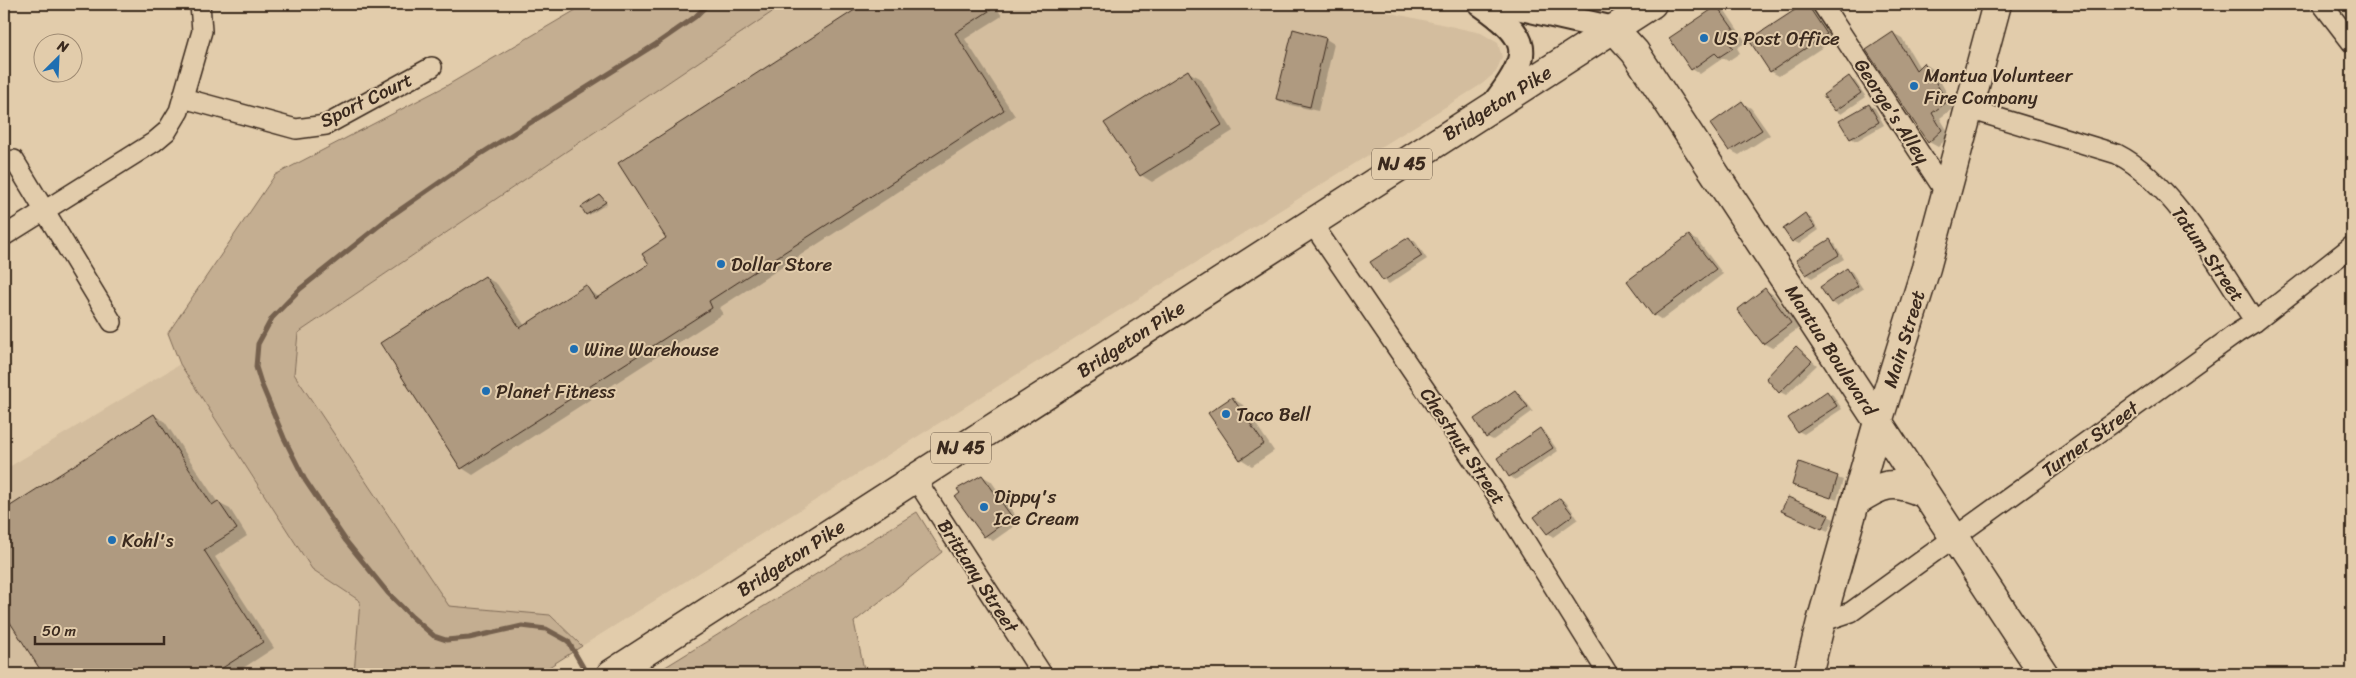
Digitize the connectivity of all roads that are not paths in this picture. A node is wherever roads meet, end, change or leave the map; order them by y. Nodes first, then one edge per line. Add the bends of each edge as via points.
1 (200, 4) edge
2 (1481, 4) edge
3 (1504, 4) edge
4 (1652, 4) edge
5 (1822, 4) edge
6 (1997, 4) edge
7 (2322, 4) edge
8 (1614, 29) junction
9 (2352, 43) edge
10 (432, 67) dead end
11 (183, 98) junction
12 (1493, 105) junction
13 (1969, 109) junction
14 (14, 160) dead end
15 (1946, 193) junction
16 (46, 209) junction
17 (1311, 222) junction
18 (4, 236) edge
19 (2352, 246) edge
20 (112, 322) dead end
21 (2255, 322) junction
22 (1878, 422) junction
23 (915, 478) junction
24 (1923, 492) junction
25 (1856, 501) junction
26 (1954, 538) junction
27 (1821, 622) junction
28 (610, 674) edge
29 (1042, 674) edge
30 (1608, 674) edge
31 (1808, 674) edge
32 (2044, 674) edge

1 - 11 street via 202,31
2 - 12 street via 1507,22 1516,33 1522,50 1516,76
3 - 8 street
4 - 8 main road, Bridgeton Pike / NJ 45
5 - 15 street, George's Alley
6 - 13 main road, Main Street
7 - 9 street
8 - 12 main road, Bridgeton Pike / NJ 45
8 - 22 main road, Mantua Boulevard via 1635,52
10 - 11 street, Sport Court via 326,125 296,129
11 - 16 street via 167,131 154,142
12 - 17 main road, Bridgeton Pike / NJ 45
13 - 15 main road, Main Street
13 - 21 street, Tatum Street via 2133,161 2189,220
14 - 16 street
15 - 22 main road, Main Street
16 - 18 street
16 - 20 street
17 - 23 main road, Bridgeton Pike / NJ 45
17 - 30 street, Chestnut Street via 1493,489
19 - 21 street, Turner Street
21 - 26 street, Turner Street
22 - 24 main road, Mantua Boulevard
22 - 25 main road, Main Street
23 - 28 main road, Bridgeton Pike / NJ 45
23 - 29 street, Brittany Street
24 - 25 main road via 1904,484 1889,485 1874,489
24 - 26 main road, Mantua Boulevard
25 - 27 main road, Main Street
26 - 27 street, Turner Street via 1852,612
26 - 32 main road, Mantua Boulevard
27 - 31 main road, Main Street

